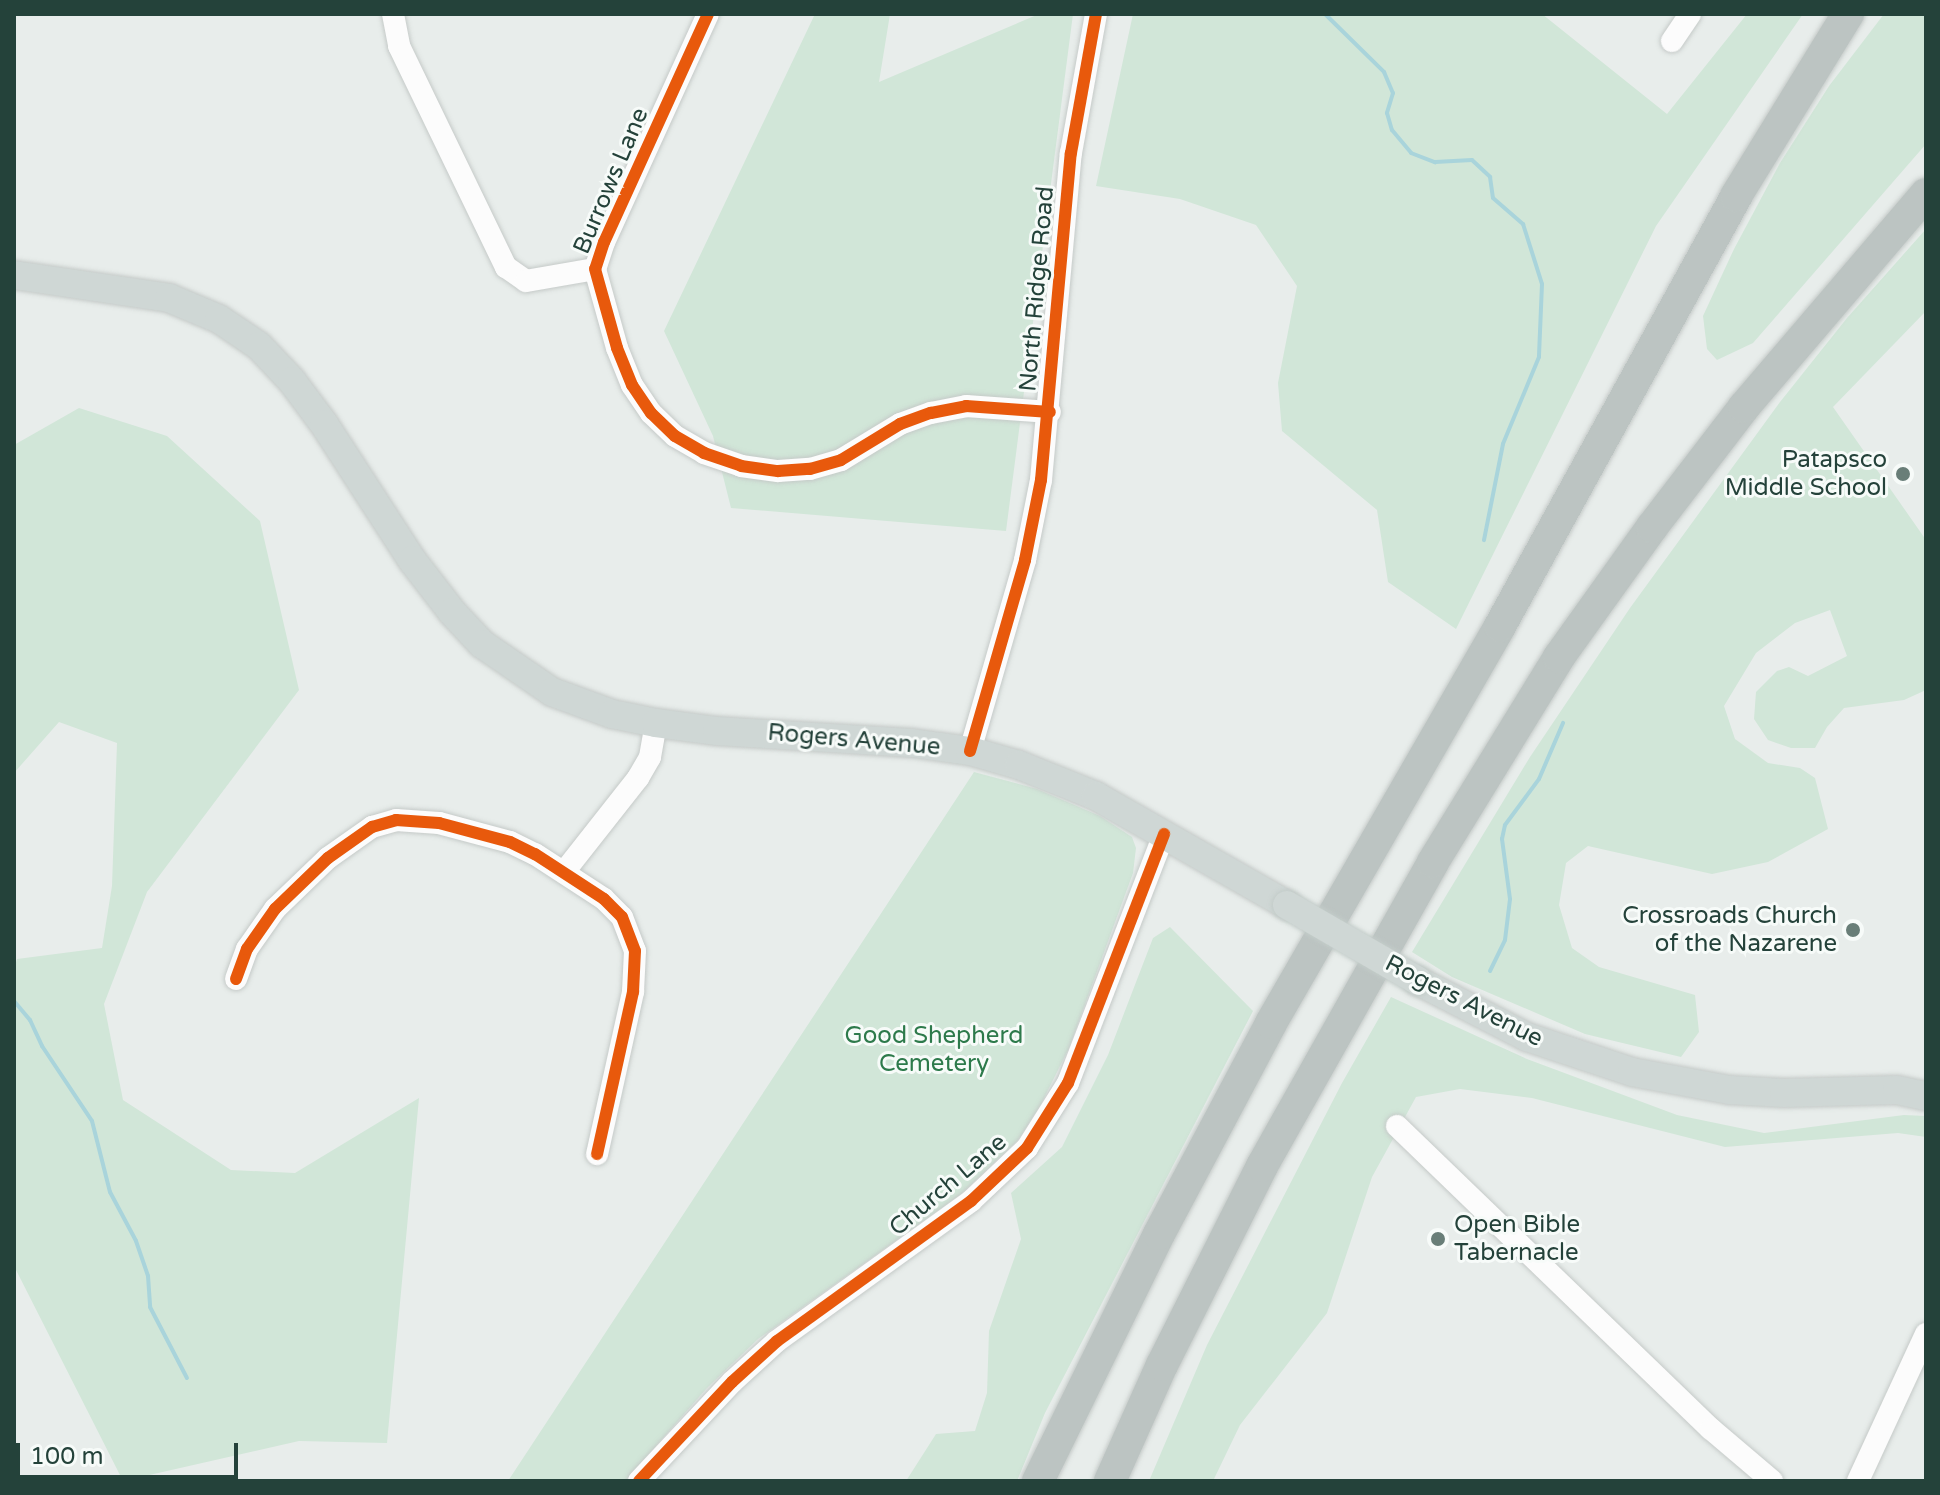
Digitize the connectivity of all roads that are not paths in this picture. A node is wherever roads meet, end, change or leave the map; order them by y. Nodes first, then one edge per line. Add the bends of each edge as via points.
1 (393, 14) edge
2 (708, 14) edge
3 (1096, 14) edge
4 (1690, 14) edge
5 (1848, 14) edge
6 (1672, 41) dead end
7 (1926, 194) edge
8 (595, 269) junction
9 (14, 275) edge
10 (1050, 412) junction
11 (656, 723) junction
12 (970, 751) junction
13 (1164, 834) junction
14 (564, 872) junction
15 (236, 979) dead end
16 (1926, 1079) edge
17 (1897, 1090) junction
18 (1926, 1096) edge
19 (1397, 1126) dead end
20 (597, 1154) dead end
21 (1926, 1334) edge
22 (639, 1481) edge
23 (1038, 1481) edge
24 (1110, 1481) edge
25 (1772, 1481) edge
26 (1858, 1481) edge

1 - 8 street, Burrows Lane via 399,46 506,267 526,281
2 - 8 street, Burrows Lane
3 - 10 street, North Ridge Road via 1071,153
4 - 6 street
5 - 23 highway via 1736,196 1500,626 1271,1023 1159,1234
7 - 24 highway via 1744,407 1559,657 1433,862 1262,1166
8 - 10 street, Burrows Lane via 617,348 651,413 675,436 741,466 810,469 841,460 900,424 966,406
9 - 11 main road, Rogers Avenue via 169,298 240,331 292,381 431,586 482,644 552,692
10 - 12 street, North Ridge Road via 1025,560
11 - 12 main road, Rogers Avenue
11 - 14 street via 650,757 638,778
12 - 13 main road, Rogers Avenue via 1056,779
13 - 17 main road, Rogers Avenue, bridge via 1418,981 1527,1037 1632,1072 1729,1090
13 - 22 street, Church Lane via 1073,1073 1027,1148 971,1201 765,1351
14 - 15 street via 510,842 439,823 396,820 372,827 328,858 275,909 247,949
14 - 20 street via 622,917 635,951 633,992
16 - 17 main road, Rogers Avenue
17 - 18 main road, Rogers Avenue
19 - 25 street via 1711,1429
21 - 26 street

